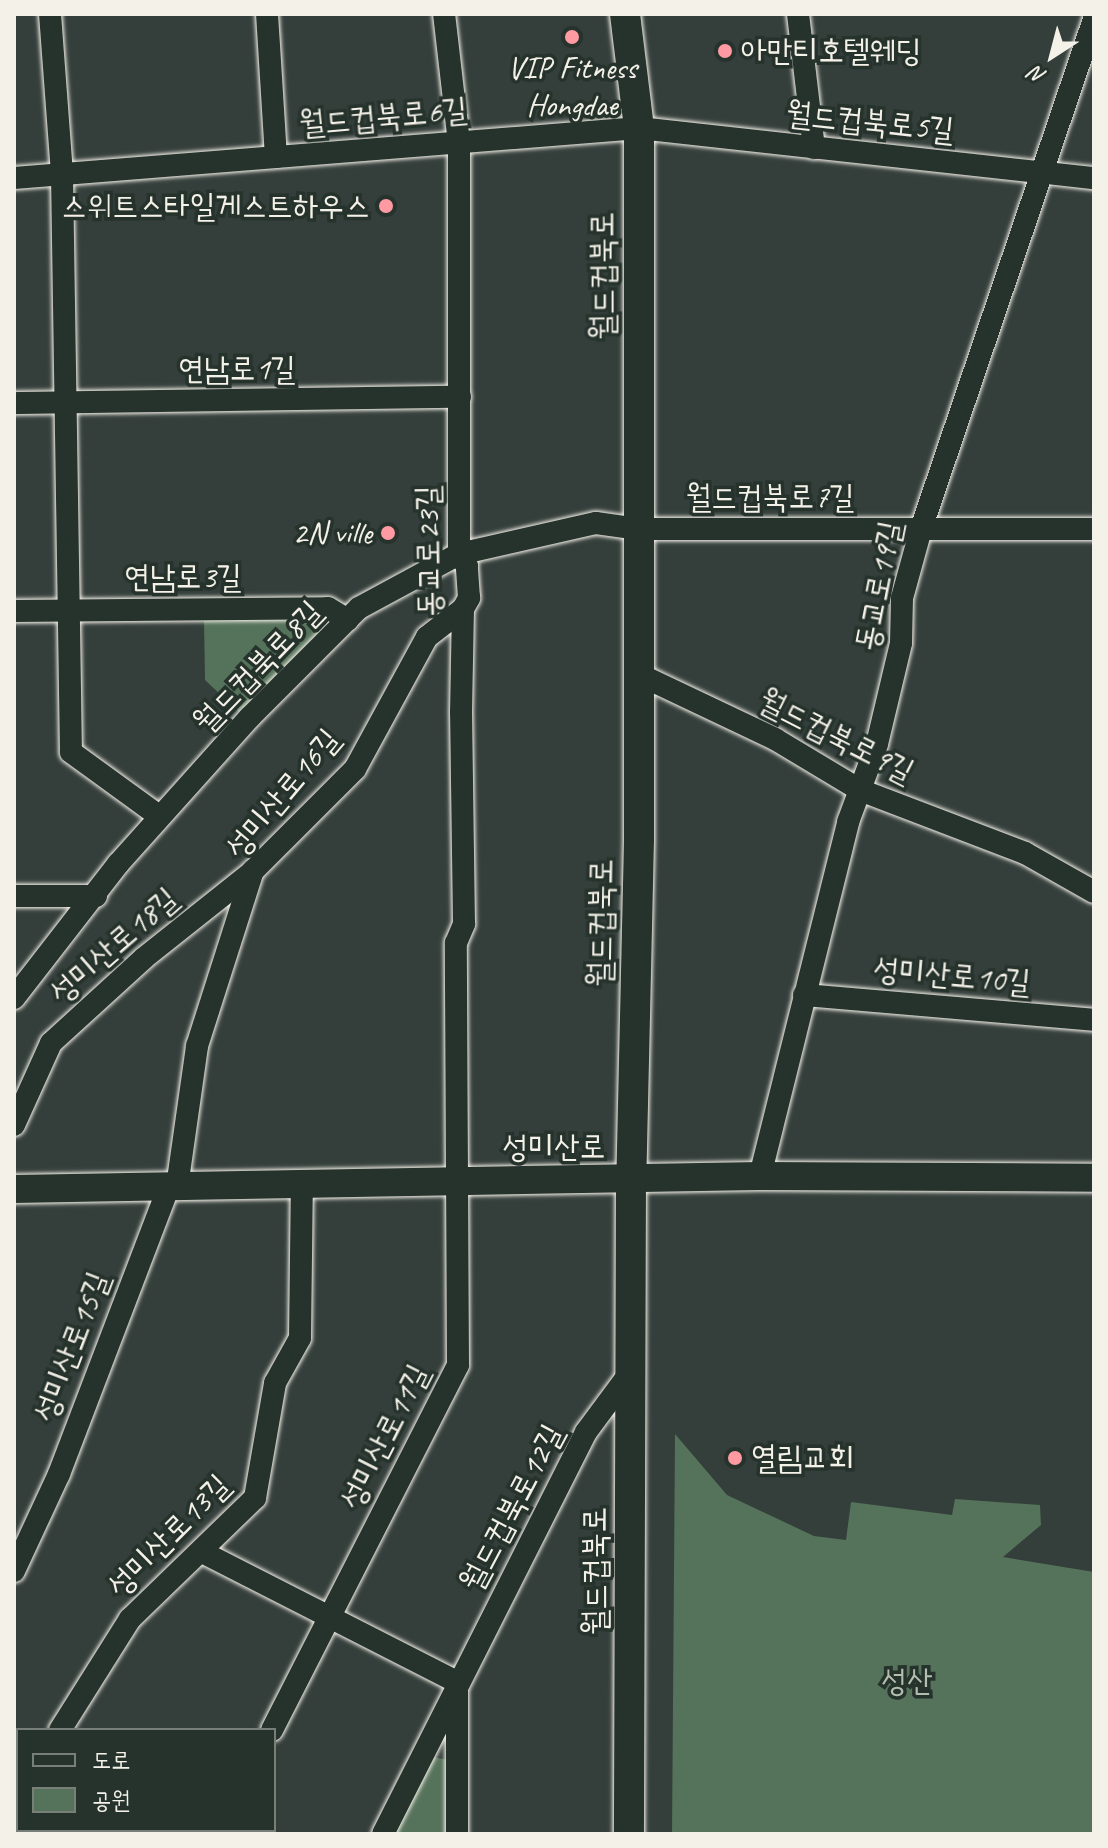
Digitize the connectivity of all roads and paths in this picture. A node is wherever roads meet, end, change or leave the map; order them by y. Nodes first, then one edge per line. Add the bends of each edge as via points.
1 (50, 14) edge
2 (267, 14) edge
3 (444, 14) edge
4 (625, 14) edge
5 (798, 14) edge
6 (1094, 19) edge
7 (639, 128) junction
8 (459, 143) junction
9 (814, 148) junction
10 (276, 157) junction
11 (1043, 173) junction
12 (62, 175) junction
13 (14, 178) edge
14 (1094, 178) edge
15 (460, 397) junction
16 (65, 402) junction
17 (14, 403) edge
18 (638, 529) junction
19 (921, 529) junction
20 (1094, 529) edge
21 (459, 554) junction
22 (463, 609) junction
23 (70, 610) junction
24 (14, 611) edge
25 (348, 620) junction
26 (636, 673) junction
27 (860, 790) junction
28 (159, 816) junction
29 (253, 871) junction
30 (1094, 892) edge
31 (14, 896) edge
32 (96, 896) junction
33 (804, 995) junction
34 (14, 998) edge
35 (1094, 1020) edge
36 (14, 1125) edge
37 (760, 1176) junction
38 (1094, 1178) edge
39 (631, 1180) junction
40 (457, 1182) junction
41 (302, 1185) junction
42 (172, 1188) junction
43 (14, 1189) edge
44 (632, 1369) junction
45 (204, 1553) junction
46 (14, 1571) edge
47 (330, 1617) junction
48 (457, 1682) junction
49 (61, 1728) edge
50 (273, 1728) edge
51 (383, 1834) edge
52 (457, 1834) edge
53 (629, 1834) edge

1 - 12 street
2 - 10 street, 월드컵북로6길
3 - 8 street, 동교로23길
4 - 7 main road, 월드컵북로
5 - 9 street
6 - 11 street, 동교로19길
7 - 8 street, 월드컵북로6길
7 - 9 street, 월드컵북로5길
7 - 18 main road, 월드컵북로
8 - 10 street, 월드컵북로6길
8 - 15 street, 동교로23길
9 - 11 street, 월드컵북로5길
10 - 12 street, 월드컵북로6길
11 - 14 street, 월드컵북로5길
11 - 19 street, 동교로19길
12 - 13 street, 월드컵북로6길
12 - 16 street
15 - 16 street, 연남로1길
15 - 21 street, 동교로23길
16 - 17 street, 연남로1길
16 - 23 street
18 - 19 street, 월드컵북로7길
18 - 21 street, 월드컵북로8길 via 596,523
18 - 26 main road, 월드컵북로
19 - 20 street, 월드컵북로7길
19 - 27 street, 동교로19길 via 902,598 901,643
21 - 22 street, 동교로23길 via 467,566 469,598
21 - 25 street, 월드컵북로8길 via 407,578
22 - 29 street, 성미산로16길 via 427,637 355,769
22 - 40 street, 동교로23길 via 464,924 456,943
23 - 24 street, 연남로3길
23 - 25 street, 연남로3길 via 328,608
23 - 28 street via 71,752
25 - 28 street, 월드컵북로8길
26 - 27 street, 월드컵북로9길 via 775,739
26 - 39 main road, 월드컵북로 via 639,840
27 - 30 street, 월드컵북로9길 via 1025,853
27 - 33 street, 동교로19길
28 - 32 street, 월드컵북로8길
29 - 36 street, 성미산로18길 via 144,958 51,1043
29 - 42 street, 성미산로16길 via 197,1046
31 - 32 street
32 - 34 street, 월드컵북로8길
33 - 35 street, 성미산로10길
33 - 37 street, 동교로19길
37 - 38 street, 성미산로
37 - 39 street, 성미산로
39 - 40 street, 성미산로
39 - 44 main road, 월드컵북로
40 - 41 street, 성미산로
40 - 47 street, 성미산로11길 via 458,1365
41 - 42 street, 성미산로
41 - 45 street, 성미산로13길 via 300,1338 275,1383 257,1494
42 - 43 street, 성미산로
42 - 46 street, 성미산로15길 via 59,1474
44 - 48 street, 월드컵북로12길 via 586,1432
44 - 53 main road, 월드컵북로
45 - 47 street
45 - 49 street, 성미산로13길 via 130,1619
47 - 48 street
47 - 50 street, 성미산로11길
48 - 51 street, 월드컵북로12길
48 - 52 street

